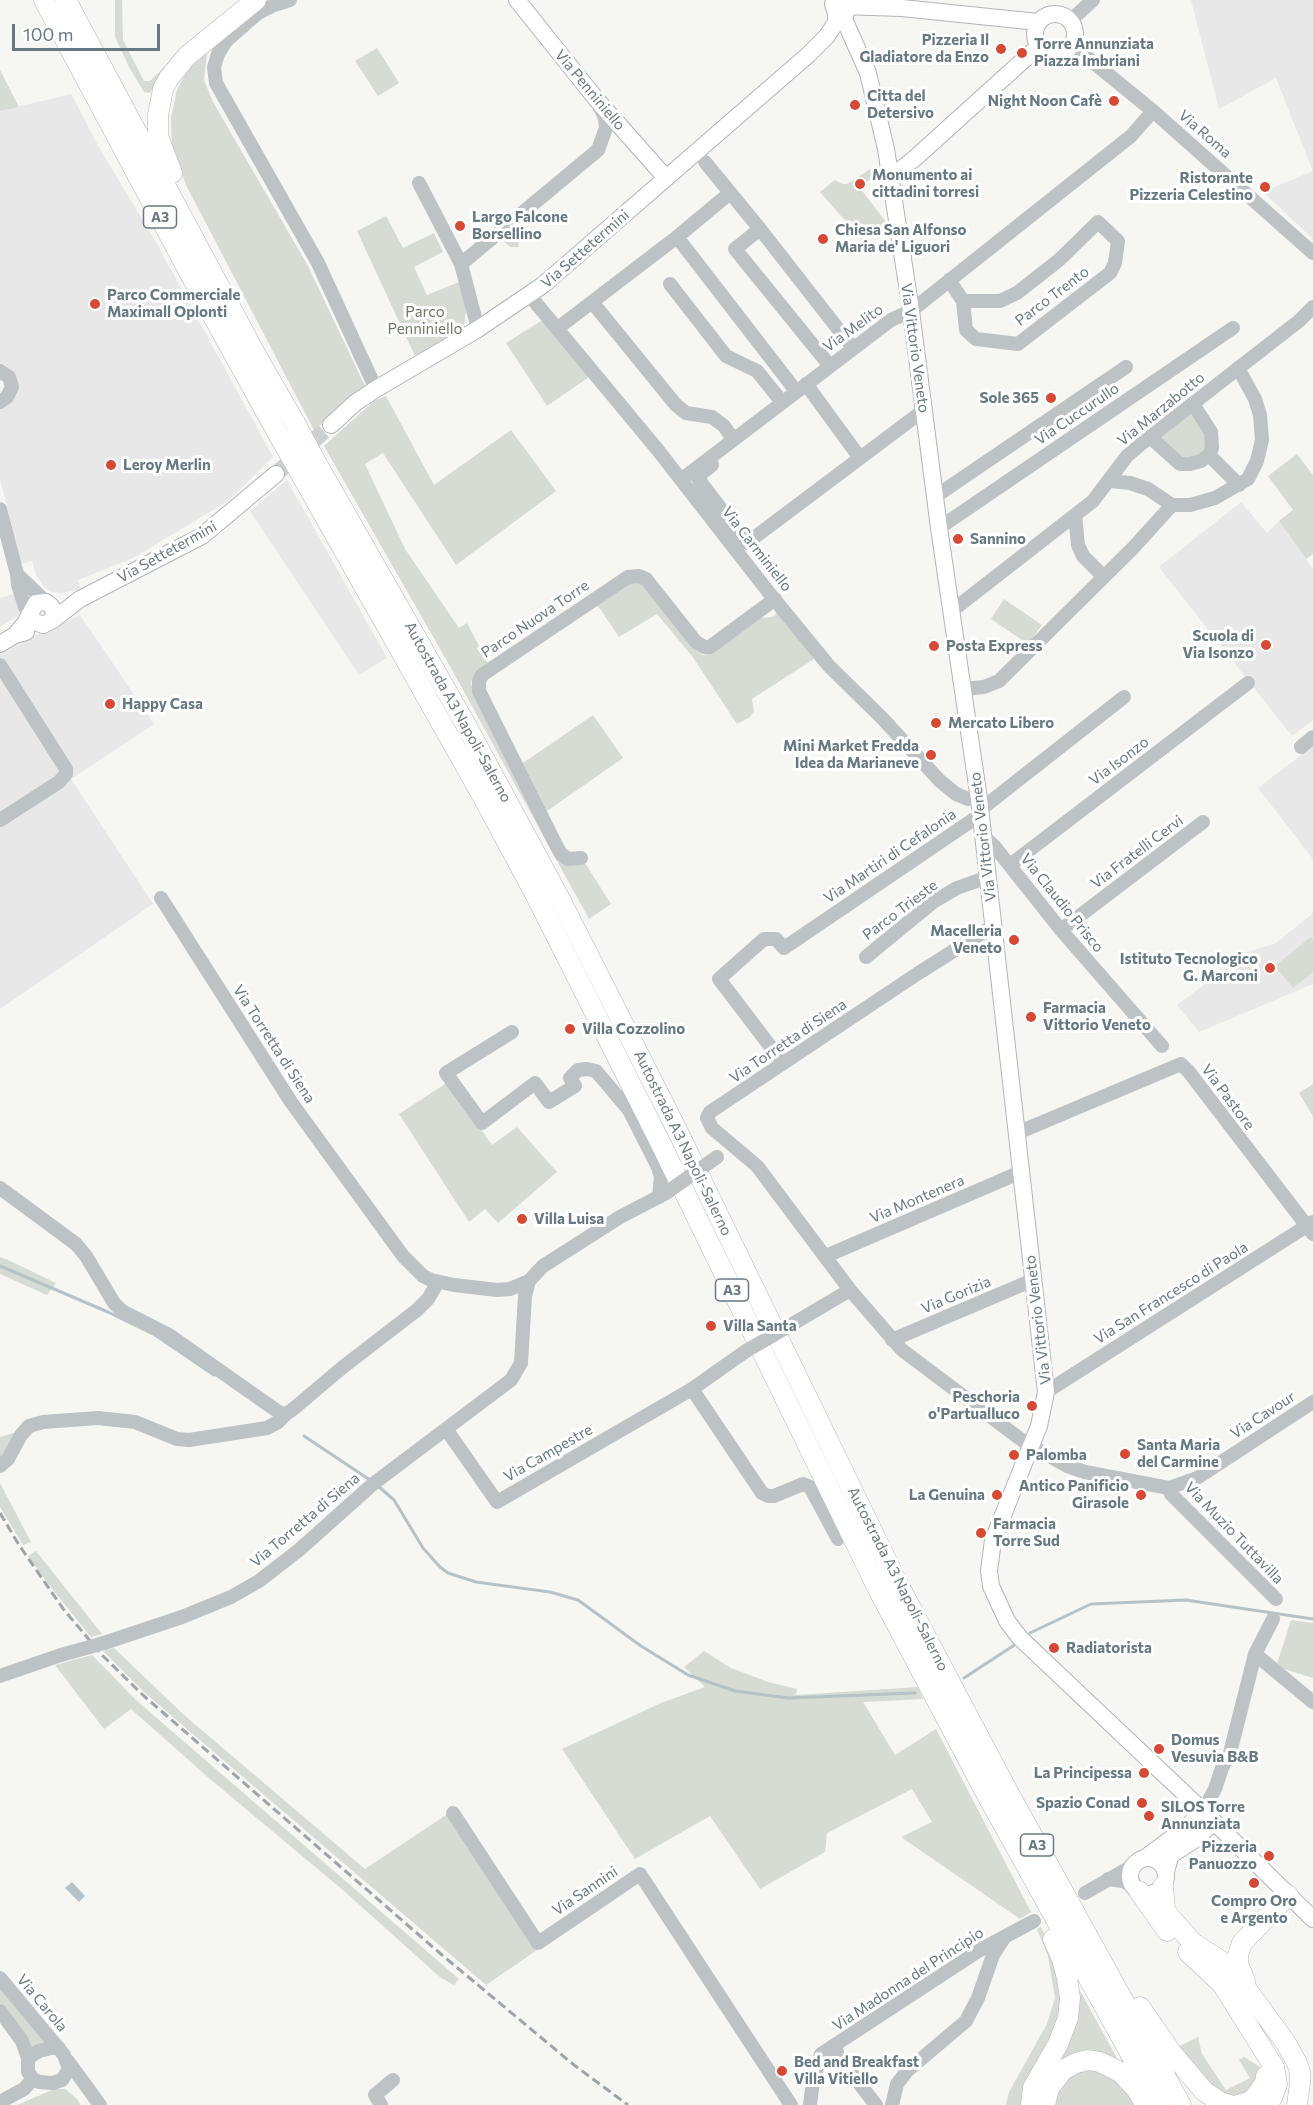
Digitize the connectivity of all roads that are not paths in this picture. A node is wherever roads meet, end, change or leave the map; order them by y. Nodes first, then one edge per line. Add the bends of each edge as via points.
1 (44, 0) edge
2 (66, 0) edge
3 (256, 0) edge
4 (290, 0) edge
5 (517, 0) edge
6 (1093, 0) edge
7 (830, 2) edge
8 (851, 7) junction
9 (1052, 7) edge
10 (1070, 21) junction
11 (1038, 22) junction
12 (819, 45) junction
13 (857, 45) junction
14 (1072, 45) junction
15 (1038, 47) junction
16 (597, 100) junction
17 (1153, 111) junction
18 (705, 162) dead end
19 (891, 177) junction
20 (666, 178) junction
21 (419, 183) dead end
22 (730, 193) junction
23 (759, 229) junction
24 (677, 237) junction
25 (1313, 253) edge
26 (460, 264) junction
27 (949, 280) junction
28 (670, 284) dead end
29 (530, 296) junction
30 (963, 301) junction
31 (592, 302) junction
32 (1313, 306) edge
33 (911, 311) junction
34 (558, 328) junction
35 (1233, 328) dead end
36 (478, 329) junction
37 (853, 348) junction
38 (257, 357) junction
39 (830, 366) junction
40 (1126, 367) dead end
41 (1238, 368) junction
42 (0, 371) edge
43 (376, 389) junction
44 (804, 389) junction
45 (0, 402) edge
46 (782, 402) junction
47 (1193, 404) junction
48 (924, 410) junction
49 (331, 425) tunnel mouth
50 (1150, 437) junction
51 (734, 439) junction
52 (1209, 455) junction
53 (860, 458) junction
54 (276, 474) tunnel mouth
55 (681, 479) junction
56 (1110, 481) junction
57 (1239, 485) junction
58 (936, 496) junction
59 (1172, 505) junction
60 (0, 509) edge
61 (1075, 515) junction
62 (939, 528) junction
63 (17, 574) junction
64 (1104, 577) junction
65 (80, 599) junction
66 (775, 599) junction
67 (47, 603) junction
68 (953, 610) junction
69 (42, 620) junction
70 (0, 644) edge
71 (0, 665) edge
72 (1248, 683) dead end
73 (964, 689) junction
74 (1124, 697) dead end
75 (1313, 737) edge
76 (1301, 747) dead end
77 (980, 808) junction
78 (0, 820) edge
79 (1203, 822) dead end
80 (983, 836) junction
81 (581, 858) dead end
82 (1010, 865) junction
83 (988, 877) junction
84 (161, 898) dead end
85 (993, 926) junction
86 (1061, 930) junction
87 (866, 957) dead end
88 (512, 1032) dead end
89 (1162, 1046) dead end
90 (783, 1063) junction
91 (1017, 1133) junction
92 (730, 1144) junction
93 (1021, 1172) junction
94 (0, 1188) edge
95 (662, 1195) junction
96 (1311, 1228) edge
97 (826, 1256) junction
98 (1033, 1280) junction
99 (529, 1281) junction
100 (438, 1282) junction
101 (850, 1290) junction
102 (892, 1340) junction
103 (692, 1389) junction
104 (1046, 1392) junction
105 (1313, 1402) edge
106 (286, 1414) junction
107 (446, 1429) junction
108 (1031, 1445) junction
109 (0, 1466) edge
110 (1169, 1488) junction
111 (838, 1539) dead end
112 (1276, 1599) dead end
113 (1273, 1618) dead end
114 (1255, 1654) junction
115 (0, 1665) edge
116 (23, 1668) junction
117 (0, 1676) edge
118 (1313, 1702) edge
119 (987, 1795) junction
120 (453, 1813) dead end
121 (1208, 1816) junction
122 (1140, 1862) junction
123 (1108, 1879) junction
124 (1164, 1879) junction
125 (1056, 1880) junction
126 (1137, 1889) junction
127 (1085, 1893) dead end
128 (1288, 1895) junction
129 (1313, 1919) edge
130 (1034, 1921) dead end
131 (1005, 1936) junction
132 (0, 1978) edge
133 (1251, 1994) junction
134 (0, 2011) edge
135 (1270, 2024) junction
136 (835, 2046) junction
137 (59, 2048) junction
138 (1263, 2050) junction
139 (28, 2058) junction
140 (68, 2061) junction
141 (33, 2079) junction
142 (62, 2080) junction
143 (393, 2080) dead end
144 (96, 2099) edge
145 (0, 2102) edge
146 (381, 2105) edge
147 (791, 2105) edge
148 (810, 2105) edge
149 (876, 2105) edge
150 (892, 2105) edge
151 (1030, 2105) edge
152 (1045, 2105) edge
153 (1146, 2105) edge
154 (1158, 2105) edge
155 (1181, 2105) edge
156 (1230, 2105) edge
157 (1238, 2105) edge
158 (1266, 2105) edge
159 (1284, 2105) edge
160 (1297, 2105) edge

1 - 119 highway, Autostrada A3 Napoli-Salerno / A3, bridge via 208,308 535,894 879,1591
2 - 38 highway, Autostrada A3 Napoli-Salerno / A3
3 - 38 highway via 177,67 163,89 157,124 164,154 229,286
4 - 43 street via 258,13 226,41 214,67 216,83 318,262
5 - 16 main road, Via Penniniello
6 - 10 street
7 - 8 main road
7 - 12 main road, Via Settetermini via 836,22
8 - 11 main road via 902,8
8 - 13 main road, Via Vittorio Veneto via 844,14
9 - 10 main road
9 - 11 main road
10 - 14 main road via 1075,33
11 - 15 main road via 1034,36
12 - 13 main road
12 - 20 main road, Via Settetermini
13 - 19 main road, Via Vittorio Veneto via 868,73
14 - 15 main road via 1057,55
14 - 17 street, Via Roma
15 - 19 main road
16 - 20 main road, Via Penniniello
16 - 26 street via 606,128 598,150
17 - 25 street, Via Roma
17 - 27 street, Via Melito via 1131,136
18 - 22 street
19 - 33 main road, Via Vittorio Veneto
20 - 29 main road, Via Settetermini
21 - 26 street
22 - 23 street
22 - 24 street
23 - 37 street
23 - 39 street via 735,249
24 - 31 street
24 - 44 street
26 - 36 street
27 - 30 street, Parco Trento
27 - 33 street, Via Melito
28 - 46 street via 726,356 758,372
29 - 34 street, Via Carminiello
29 - 36 main road, Via Settetermini
30 - 30 street, Parco Trento via 966,330 976,339 1018,344 1110,273 1118,241 1098,222 1017,293 1000,301
31 - 34 street
31 - 51 street via 676,405 686,413 712,417
32 - 41 street, Via Marzabotto
33 - 37 street, Via Melito via 891,320
33 - 48 main road, Via Vittorio Veneto
34 - 55 street, Via Carminiello
35 - 62 street, Via Cuccurullo
36 - 43 main road, Via Settetermini
37 - 39 street, Via Melito
38 - 125 highway, Autostrada A3 Napoli-Salerno / A3, bridge via 461,715 561,901 897,1582
39 - 44 street, Via Melito
40 - 58 street
41 - 47 street, Via Marzabotto
41 - 57 street via 1255,399 1262,440 1248,479
42 - 45 street via 9,377 12,387
43 - 49 main road, Via Settetermini
44 - 46 street, Via Melito
44 - 53 street
44 - 53 street via 702,473 699,480 747,543
46 - 51 street, Via Melito
47 - 50 street, Via Marzabotto
47 - 52 street via 1211,432
48 - 53 street
48 - 58 main road, Via Vittorio Veneto
50 - 52 street via 1180,464 1190,465
50 - 56 street, Via Marzabotto via 1127,456
51 - 55 street, Via Melito
52 - 57 street
54 - 65 main road, Via Settetermini via 202,536
55 - 66 street, Via Carminiello
56 - 59 street via 1148,489
56 - 61 street, Via Marzabotto
57 - 59 street via 1215,498
58 - 62 main road, Via Vittorio Veneto
59 - 64 street
60 - 63 street
61 - 64 street via 1083,556
61 - 68 street, Via Marzabotto
62 - 68 main road, Via Vittorio Veneto
63 - 67 street
63 - 69 street via 25,607
64 - 73 street via 999,681
65 - 67 main road, Via Settetermini
65 - 69 main road, Via Settetermini
66 - 77 street, Via Carminiello via 829,666 940,781
66 - 81 street, Parco Nuova Torre via 704,647 645,579 628,577 482,675 478,691 561,854 568,859
67 - 69 main road via 36,603 32,608
68 - 73 main road, Via Vittorio Veneto
69 - 70 main road, Via Settetermini
71 - 78 street via 66,769 59,782
72 - 82 street, Via Isonzo
73 - 77 main road, Via Vittorio Veneto
74 - 77 street, Via Martiri di Cefalonia
75 - 76 street
77 - 80 main road, Via Vittorio Veneto
77 - 90 street, Via Martiri di Cefalonia via 784,948 776,939 764,939 719,979
79 - 86 street, Via Fratelli Cervi
80 - 82 street, Via Claudio Prisco
80 - 83 main road, Via Vittorio Veneto
82 - 86 street, Via Claudio Prisco
83 - 85 main road, Via Vittorio Veneto
83 - 87 street, Parco Trieste via 933,902
84 - 100 street, Via Torretta di Siena via 291,1102 383,1231 423,1276
85 - 90 street, Via Torretta di Siena
85 - 91 main road, Via Vittorio Veneto
86 - 89 street, Via Claudio Prisco
88 - 95 street via 446,1073 482,1123 535,1083 549,1102 575,1086 570,1078 578,1070 596,1071 629,1110 658,1167
90 - 92 street, Via Torretta di Siena via 710,1112 707,1118 712,1128
91 - 93 main road, Via Vittorio Veneto
91 - 96 street, Via Pastore via 1181,1065
92 - 95 street, Via Torretta di Siena, bridge
92 - 97 street via 757,1166
93 - 97 street, Via Montenera
93 - 98 main road, Via Vittorio Veneto
94 - 106 street via 76,1244 122,1311 170,1335
95 - 99 street, Via Torretta di Siena via 543,1266
96 - 104 street, Via San Francesco di Paola
97 - 101 street
98 - 102 street, Via Gorizia
98 - 104 main road, Via Vittorio Veneto
99 - 100 street, Via Torretta di Siena via 497,1290
99 - 107 street, Via Torretta di Siena via 521,1363 516,1375
100 - 106 street via 417,1310
101 - 102 street
101 - 103 street, Via Campestre, bridge via 746,1351
102 - 108 street
103 - 107 street, Via Campestre via 497,1502
103 - 111 street via 762,1493 774,1496 803,1484 810,1487
104 - 108 main road, Via Vittorio Veneto
105 - 110 street, Via Cavour via 1197,1478
106 - 109 street via 267,1428 189,1440 135,1422 99,1418 43,1422 29,1426
107 - 116 street, Via Torretta di Siena, bridge via 374,1484 299,1550 231,1597 182,1617
108 - 110 street via 1085,1472
108 - 121 main road, Via Vittorio Veneto via 993,1540 989,1571 998,1604 1020,1638
110 - 112 street, Via Muzio Tuttavilla
113 - 114 street
114 - 118 street
114 - 121 street via 1230,1753
115 - 116 street
116 - 117 street, Via Torretta di Siena
119 - 151 highway via 999,1833 1062,1959 1070,1998 1064,2032 1034,2088
119 - 154 highway, Autostrada A3 Napoli-Salerno / A3
120 - 147 street, Via Sannini via 538,1943 640,1874
121 - 122 main road
121 - 124 main road via 1196,1839 1170,1857
121 - 128 main road, Via Vittorio Veneto
122 - 123 street
122 - 124 main road via 1158,1861
122 - 126 main road via 1131,1874
123 - 126 street
123 - 127 street
124 - 126 main road via 1154,1893
124 - 133 highway via 1165,1910 1177,1926 1229,1967
125 - 155 highway, Autostrada A3 Napoli-Salerno / A3
125 - 156 highway via 1171,2052 1204,2091
126 - 138 highway via 1171,1935 1222,1984
128 - 129 main road, Via Vittorio Veneto
128 - 133 highway via 1242,1943 1238,1964
130 - 131 street
131 - 136 street, Via Madonna del Principio
131 - 150 street, Via Madonna del Principio via 966,2021 907,2071 897,2084
132 - 137 street, Via Carola
133 - 135 highway
134 - 139 street via 22,2041
135 - 159 highway via 1290,2072
135 - 160 highway via 1297,2063
136 - 148 street, Via Madonna del Principio via 818,2061
136 - 149 street via 838,2056
137 - 139 street via 39,2051
137 - 140 street
138 - 157 highway via 1265,2083 1249,2102
138 - 158 highway via 1276,2076 1275,2091
139 - 141 street
140 - 142 street via 69,2069
140 - 144 street
141 - 142 street via 53,2083
141 - 145 street via 24,2089
142 - 144 street
143 - 146 street via 375,2095
152 - 153 highway via 1049,2088 1063,2070 1088,2060 1120,2072

